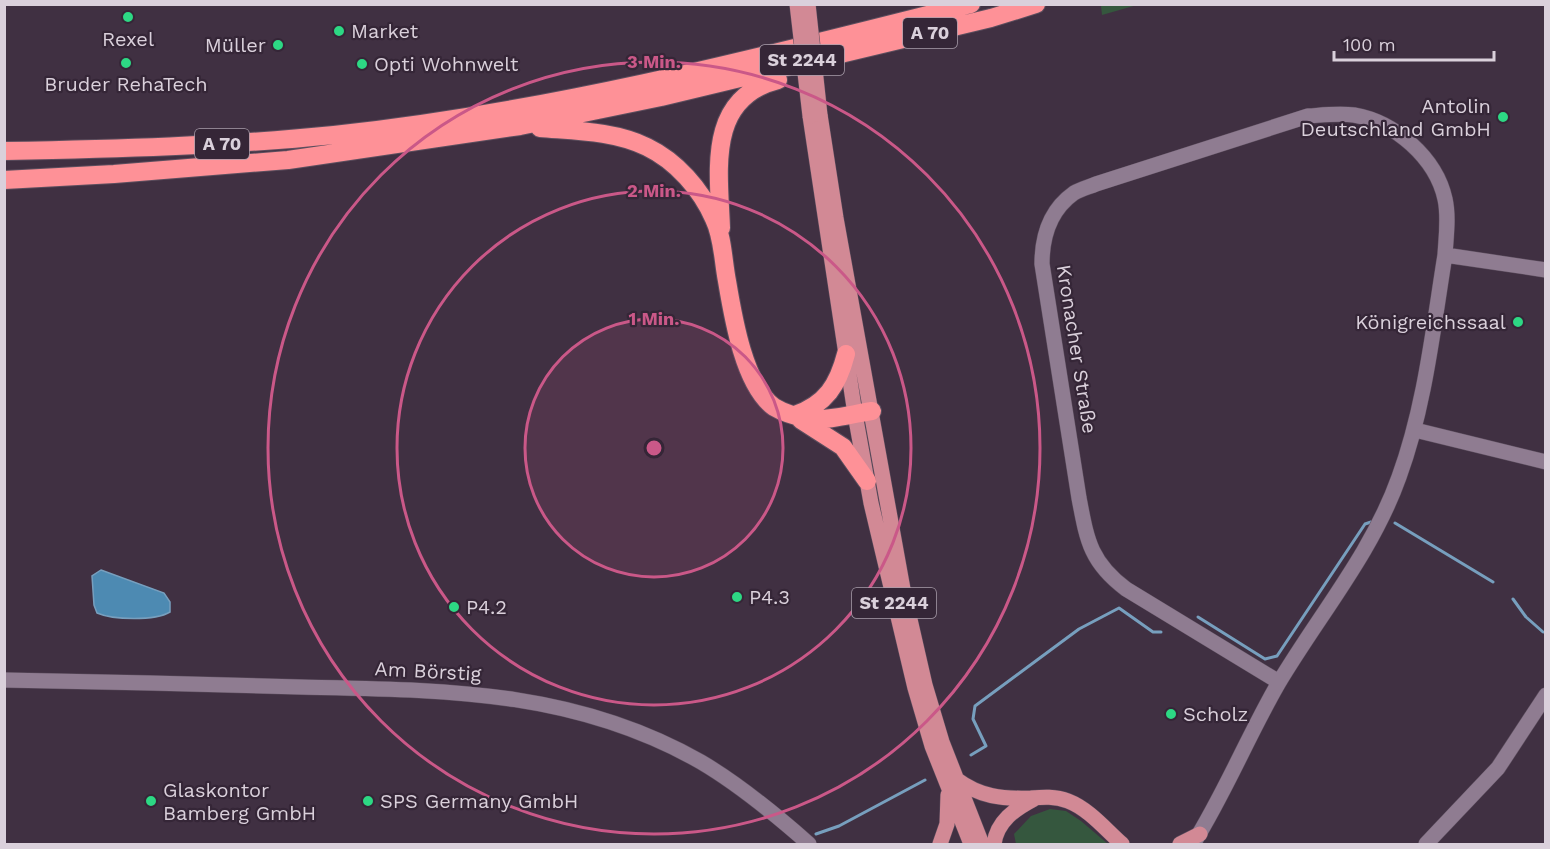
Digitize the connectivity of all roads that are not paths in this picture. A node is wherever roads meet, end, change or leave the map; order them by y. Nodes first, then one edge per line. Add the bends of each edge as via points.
1 (797, 4) edge
2 (808, 4) edge
3 (912, 4) edge
4 (971, 4) edge
5 (1036, 4) edge
6 (843, 36) junction
7 (824, 58) junction
8 (815, 116) junction
9 (520, 126) junction
10 (4, 151) edge
11 (4, 180) edge
12 (722, 251) junction
13 (1445, 255) junction
14 (1545, 270) edge
15 (846, 354) junction
16 (863, 412) junction
17 (795, 416) junction
18 (1415, 430) junction
19 (1545, 462) edge
20 (867, 481) junction
21 (4, 680) edge
22 (1279, 682) junction
23 (1545, 695) edge
24 (952, 784) junction
25 (1037, 797) junction
26 (1196, 839) edge
27 (809, 844) edge
28 (940, 844) edge
29 (971, 844) edge
30 (982, 844) edge
31 (994, 844) edge
32 (1122, 844) edge
33 (1180, 844) edge
34 (1426, 844) edge

1 - 8 main road, St 2244, bridge
2 - 8 main road, St 2244, bridge
3 - 6 highway
4 - 6 highway, A 70
5 - 7 highway, A 70
6 - 10 highway, A 70 via 646,82 439,121 243,143
7 - 9 highway, A 70
7 - 12 highway via 794,75 757,87 732,110 720,152
8 - 15 main road, St 2244
8 - 16 main road, St 2244 via 838,229
9 - 11 highway, A 70 via 288,160
9 - 12 highway via 598,133 647,147 670,161 694,186 715,220
12 - 17 highway via 740,343 752,377 765,398
13 - 14 street
13 - 18 street, Kronacher Straße
13 - 22 street, Kronacher Straße via 1445,199 1435,173 1418,150 1401,136 1380,123 1354,115 1308,116 1121,174 1075,193 1049,223 1042,243 1042,264 1083,520 1093,553 1109,576 1126,589
15 - 16 main road, St 2244
15 - 17 highway via 841,374 827,396
16 - 17 highway via 821,419
16 - 20 main road, St 2244
16 - 24 main road, St 2244 via 925,685
17 - 20 highway via 843,447
18 - 19 street
18 - 22 street, Kronacher Straße via 1375,534
20 - 24 main road, St 2244 via 915,688 932,746
21 - 27 street, Am Börstig via 405,689 500,696 559,706 634,731 700,762 770,810
22 - 26 street, Kronacher Straße
23 - 34 street via 1498,768
24 - 25 main road via 994,798
24 - 28 main road
24 - 29 main road, St 2244
24 - 30 main road, St 2244
25 - 31 main road via 1008,816
25 - 32 main road via 1076,804
26 - 33 main road

